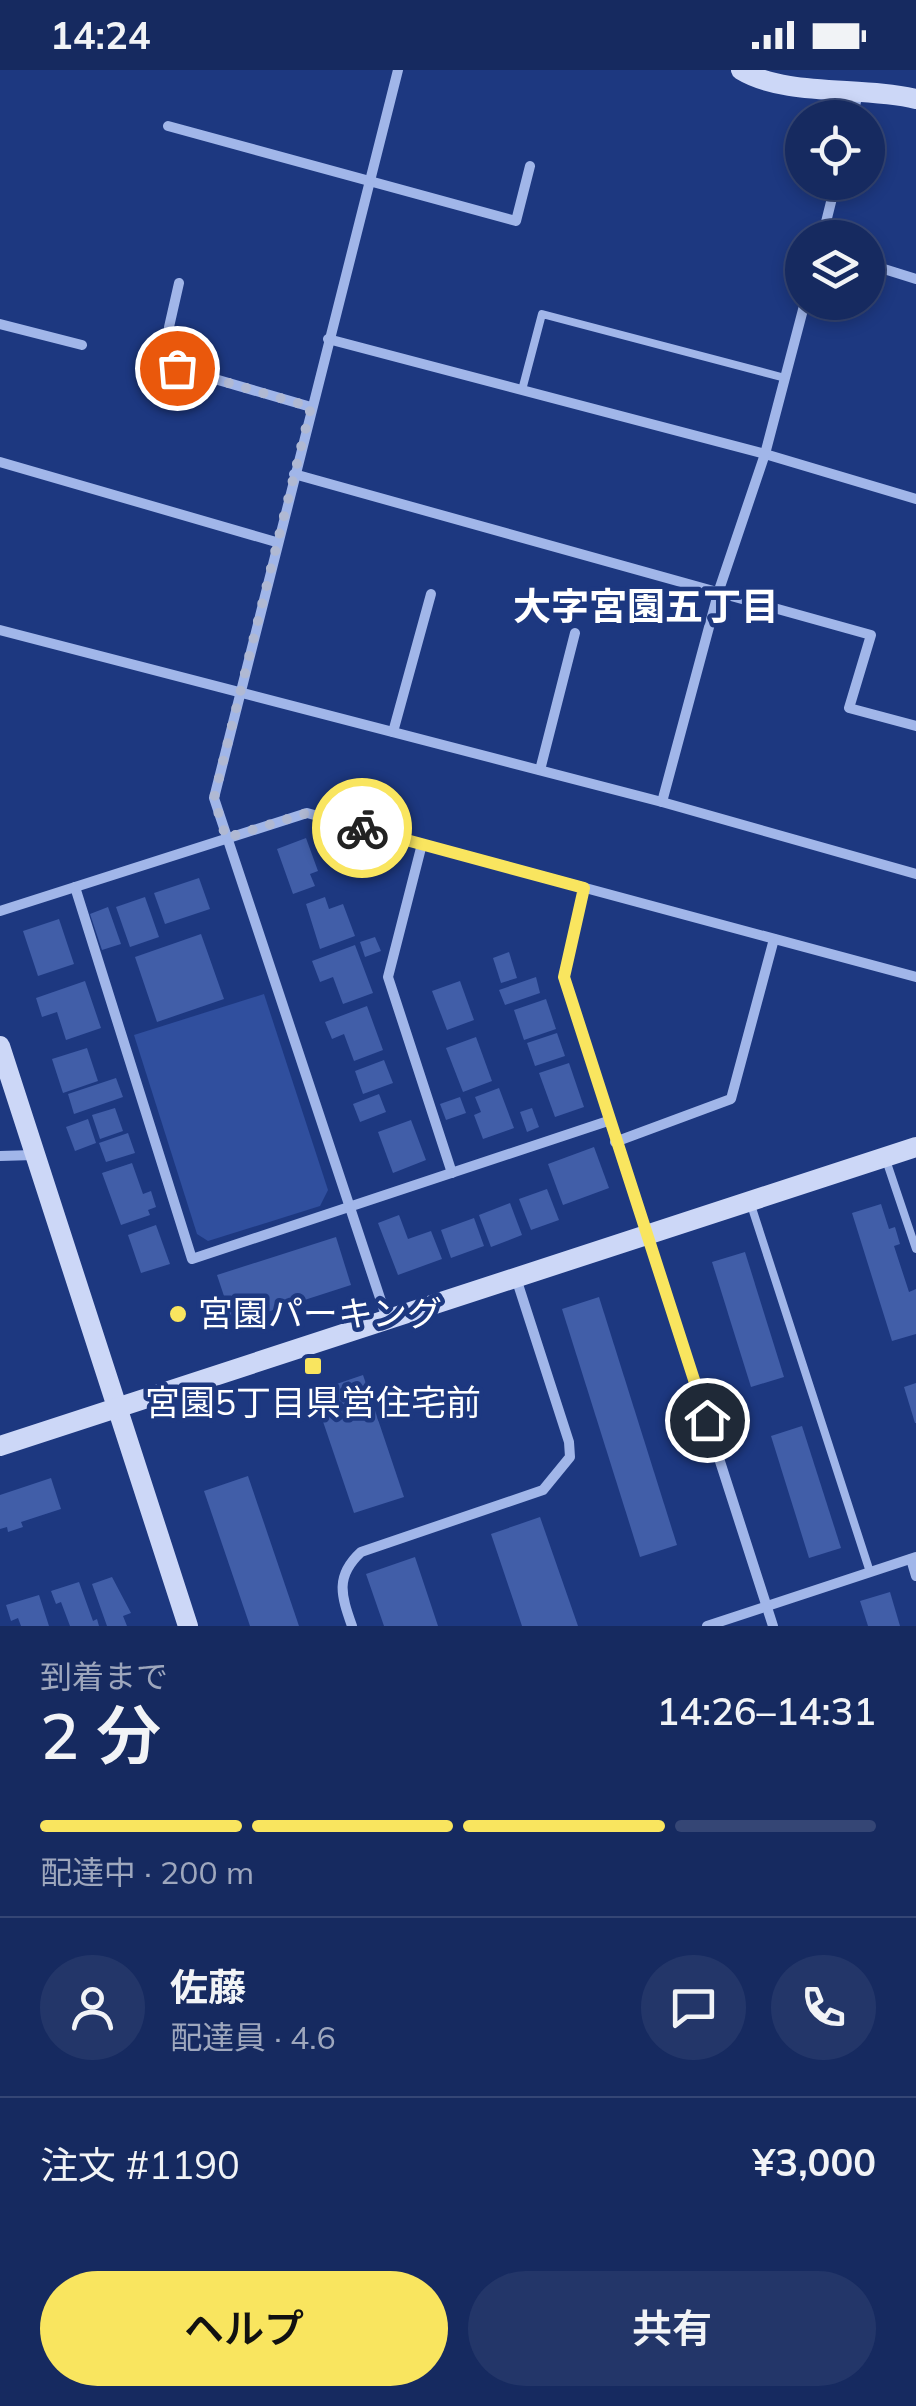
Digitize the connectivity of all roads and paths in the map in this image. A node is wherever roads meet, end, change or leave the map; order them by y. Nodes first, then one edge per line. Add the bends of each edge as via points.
1 (398, 70) edge
2 (741, 70) edge
3 (860, 88) junction
4 (916, 99) edge
5 (857, 100) edge
6 (168, 126) dead end
7 (530, 166) dead end
8 (370, 179) junction
9 (885, 269) edge
10 (916, 279) edge
11 (178, 283) dead end
12 (800, 320) edge
13 (0, 324) edge
14 (328, 339) junction
15 (82, 345) dead end
16 (785, 378) junction
17 (522, 390) junction
18 (311, 407) junction
19 (764, 454) junction
20 (0, 462) edge
21 (294, 474) junction
22 (916, 499) edge
23 (276, 542) junction
24 (719, 590) junction
25 (431, 594) dead end
26 (0, 630) edge
27 (574, 633) dead end
28 (238, 692) junction
29 (916, 726) edge
30 (393, 732) junction
31 (540, 770) junction
32 (662, 802) junction
33 (226, 838) junction
34 (422, 844) junction
35 (916, 874) edge
36 (75, 886) junction
37 (584, 888) junction
38 (0, 910) edge
39 (774, 939) junction
40 (916, 978) edge
41 (0, 1046) edge
42 (608, 1120) junction
43 (616, 1142) junction
44 (916, 1147) edge
45 (36, 1154) junction
46 (0, 1156) edge
47 (886, 1157) junction
48 (452, 1173) junction
49 (750, 1201) junction
50 (348, 1208) junction
51 (647, 1234) junction
52 (916, 1249) edge
53 (516, 1278) junction
54 (388, 1319) junction
55 (117, 1407) junction
56 (0, 1446) edge
57 (913, 1558) edge
58 (870, 1572) junction
59 (916, 1576) edge
60 (767, 1606) junction
61 (188, 1626) edge
62 (352, 1626) edge
63 (707, 1626) edge
64 (773, 1626) edge

1 - 8 street
2 - 3 street via 771,84
3 - 4 street
3 - 5 street
6 - 8 street
7 - 8 street via 516,221
8 - 14 street
9 - 10 street
11 - 18 street via 169,328 177,368
12 - 16 street
13 - 15 street
14 - 17 street
14 - 18 street
16 - 17 lane via 542,314
16 - 19 street
17 - 19 street
18 - 21 street
19 - 22 street
19 - 24 street
20 - 23 street
21 - 23 street
21 - 24 street
23 - 28 street
24 - 29 street via 871,635 849,708
24 - 32 street
25 - 30 street
26 - 28 street
27 - 31 street
28 - 30 street
28 - 33 street via 214,798
30 - 31 street
31 - 32 street
32 - 35 street
33 - 34 street via 307,813
33 - 36 street
33 - 50 street
34 - 37 street
34 - 48 street via 388,977
36 - 38 street
36 - 50 street via 192,1259
37 - 39 street
37 - 42 street via 564,977
39 - 40 street
39 - 43 street via 731,1100
41 - 45 street
42 - 43 street
42 - 48 street
43 - 51 street
44 - 47 street
45 - 46 street
45 - 55 street
47 - 49 street
47 - 52 lane
48 - 50 street
49 - 51 street
49 - 58 lane
50 - 54 street
51 - 53 street
51 - 60 street
53 - 54 street
53 - 62 street via 570,1458 543,1490 361,1552 342,1575 340,1592
54 - 55 street
55 - 56 street
55 - 61 street
57 - 58 street
57 - 59 street
58 - 60 street
60 - 63 street
60 - 64 street

